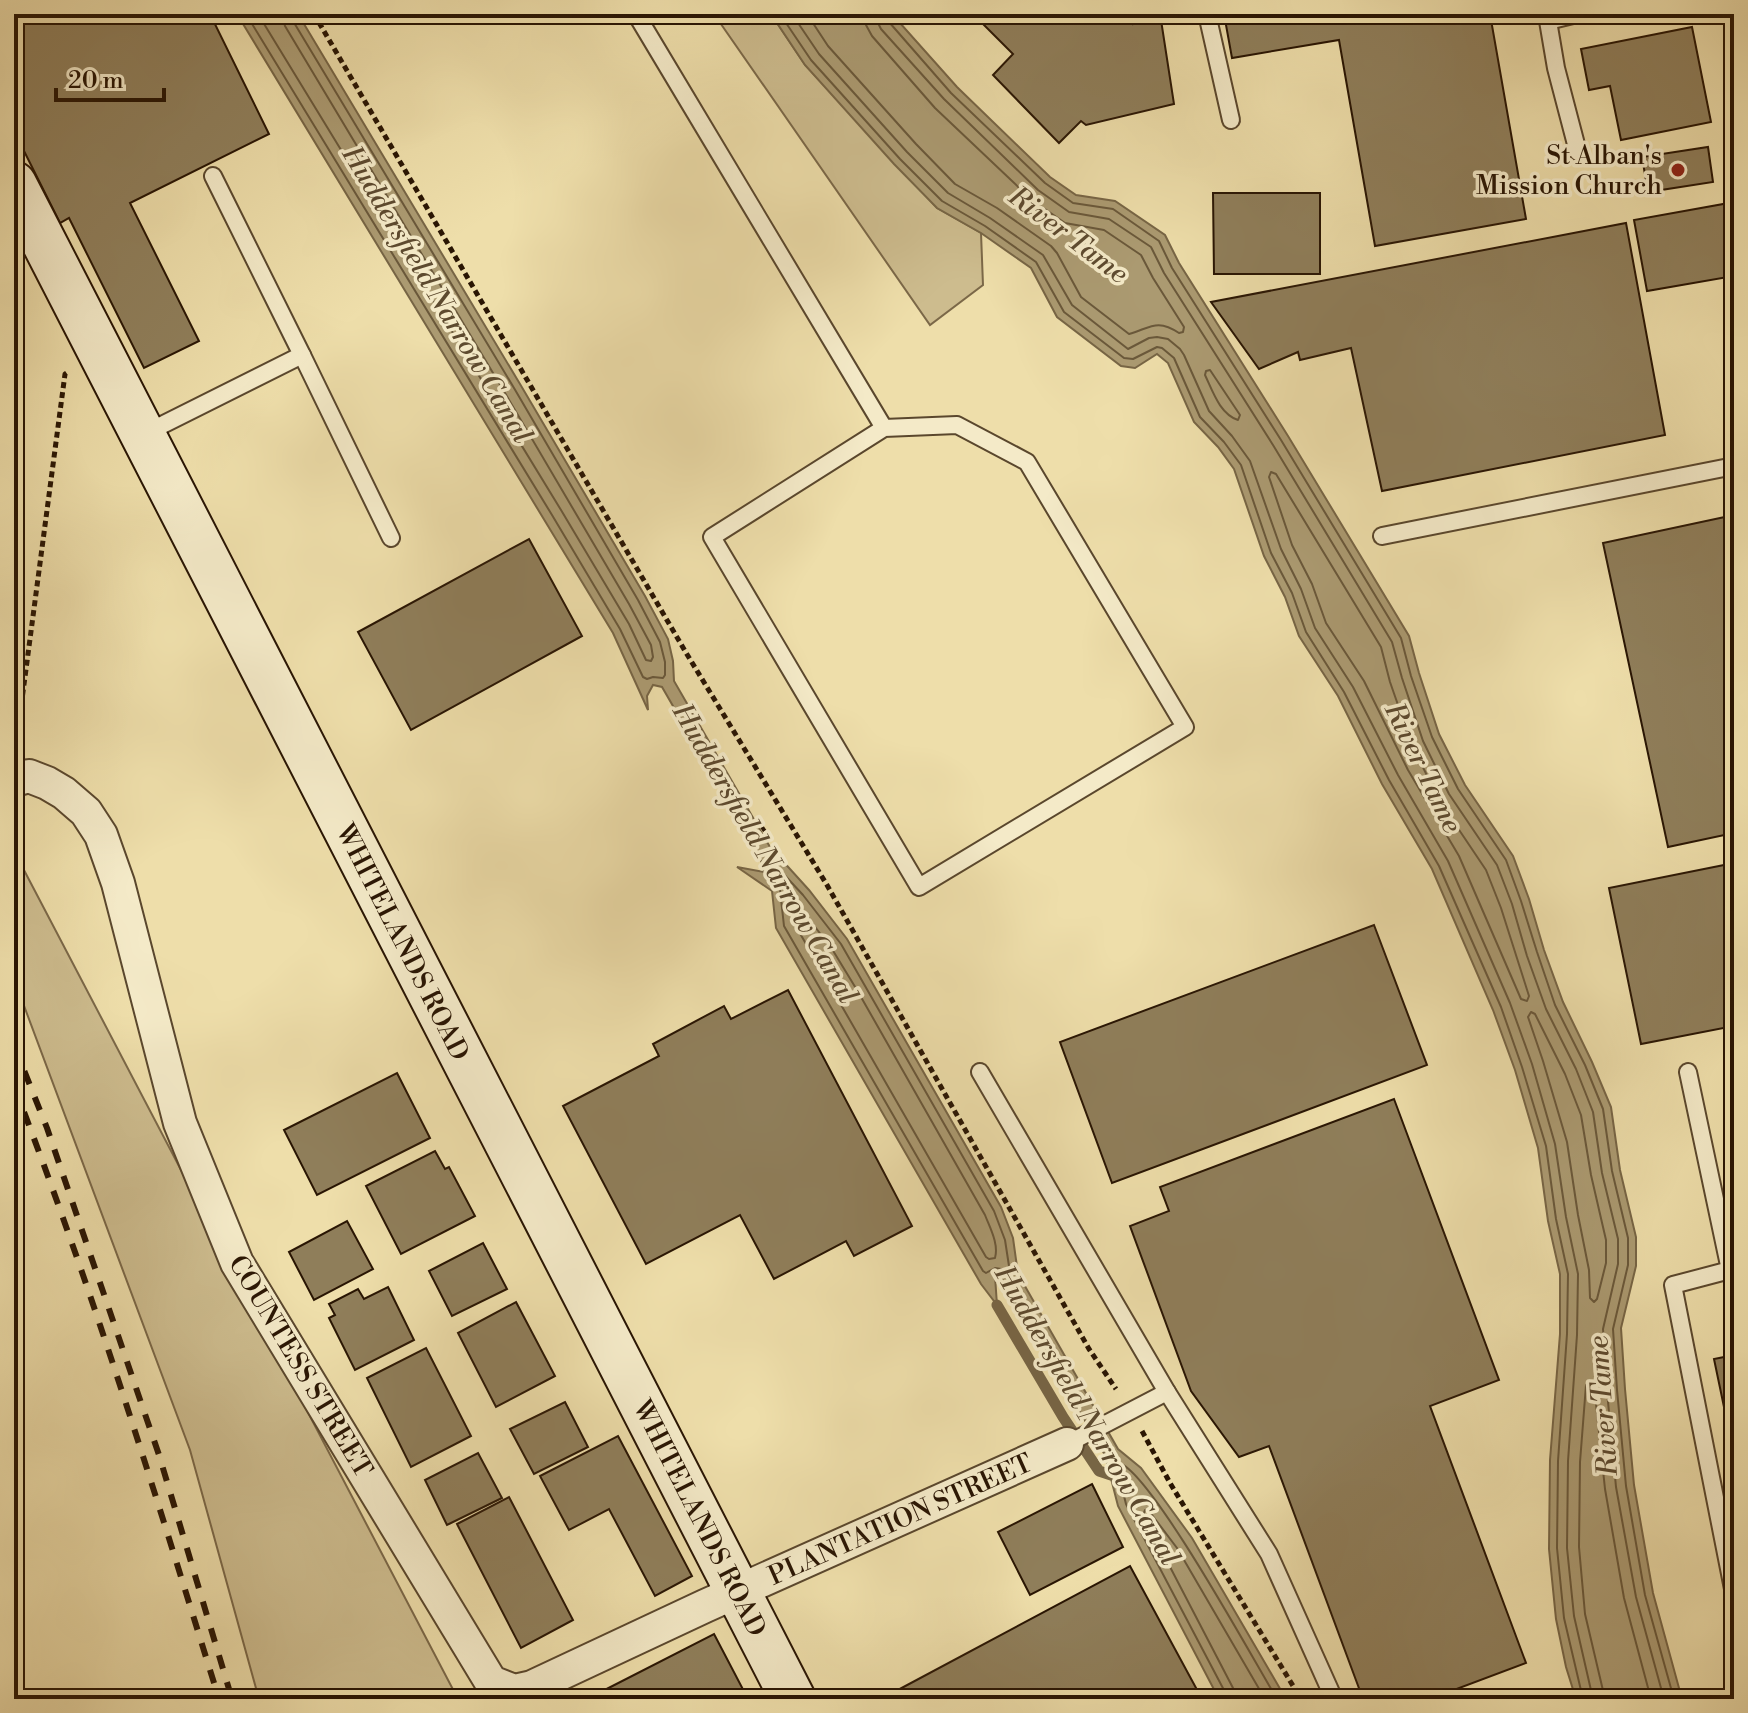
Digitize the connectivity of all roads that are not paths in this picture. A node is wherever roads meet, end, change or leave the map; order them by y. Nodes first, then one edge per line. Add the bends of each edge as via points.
1 (636, 14) edge
2 (1207, 14) edge
3 (1577, 14) edge
4 (1547, 18) edge
5 (1231, 120) dead end
6 (1578, 152) dead end
7 (213, 176) dead end
8 (14, 184) edge
9 (302, 355) junction
10 (884, 428) junction
11 (143, 435) junction
12 (1734, 466) edge
13 (1382, 536) dead end
14 (391, 538) dead end
15 (14, 780) edge
16 (980, 1072) dead end
17 (1688, 1072) dead end
18 (1734, 1203) edge
19 (1716, 1208) junction
20 (1167, 1392) junction
21 (1067, 1444) joint
22 (738, 1592) junction
23 (1734, 1594) edge
24 (514, 1691) joint
25 (793, 1699) edge
26 (1334, 1699) edge

1 - 10 lane
2 - 5 lane
3 - 4 lane
4 - 6 lane
7 - 9 lane
8 - 11 street, WHITELANDS ROAD
9 - 11 lane
9 - 14 lane
10 - 10 lane via 957,425 1027,462 1185,727 919,887 712,537
11 - 22 street, WHITELANDS ROAD
12 - 13 lane
15 - 24 street, COUNTESS STREET via 29,776 64,793 101,835 180,1123 237,1263 491,1682
16 - 20 lane
17 - 19 lane
18 - 19 lane
19 - 23 lane via 1730,1270 1673,1285
20 - 21 lane
20 - 26 lane via 1269,1554
21 - 22 street, PLANTATION STREET
22 - 24 street, PLANTATION STREET
22 - 25 street, WHITELANDS ROAD

